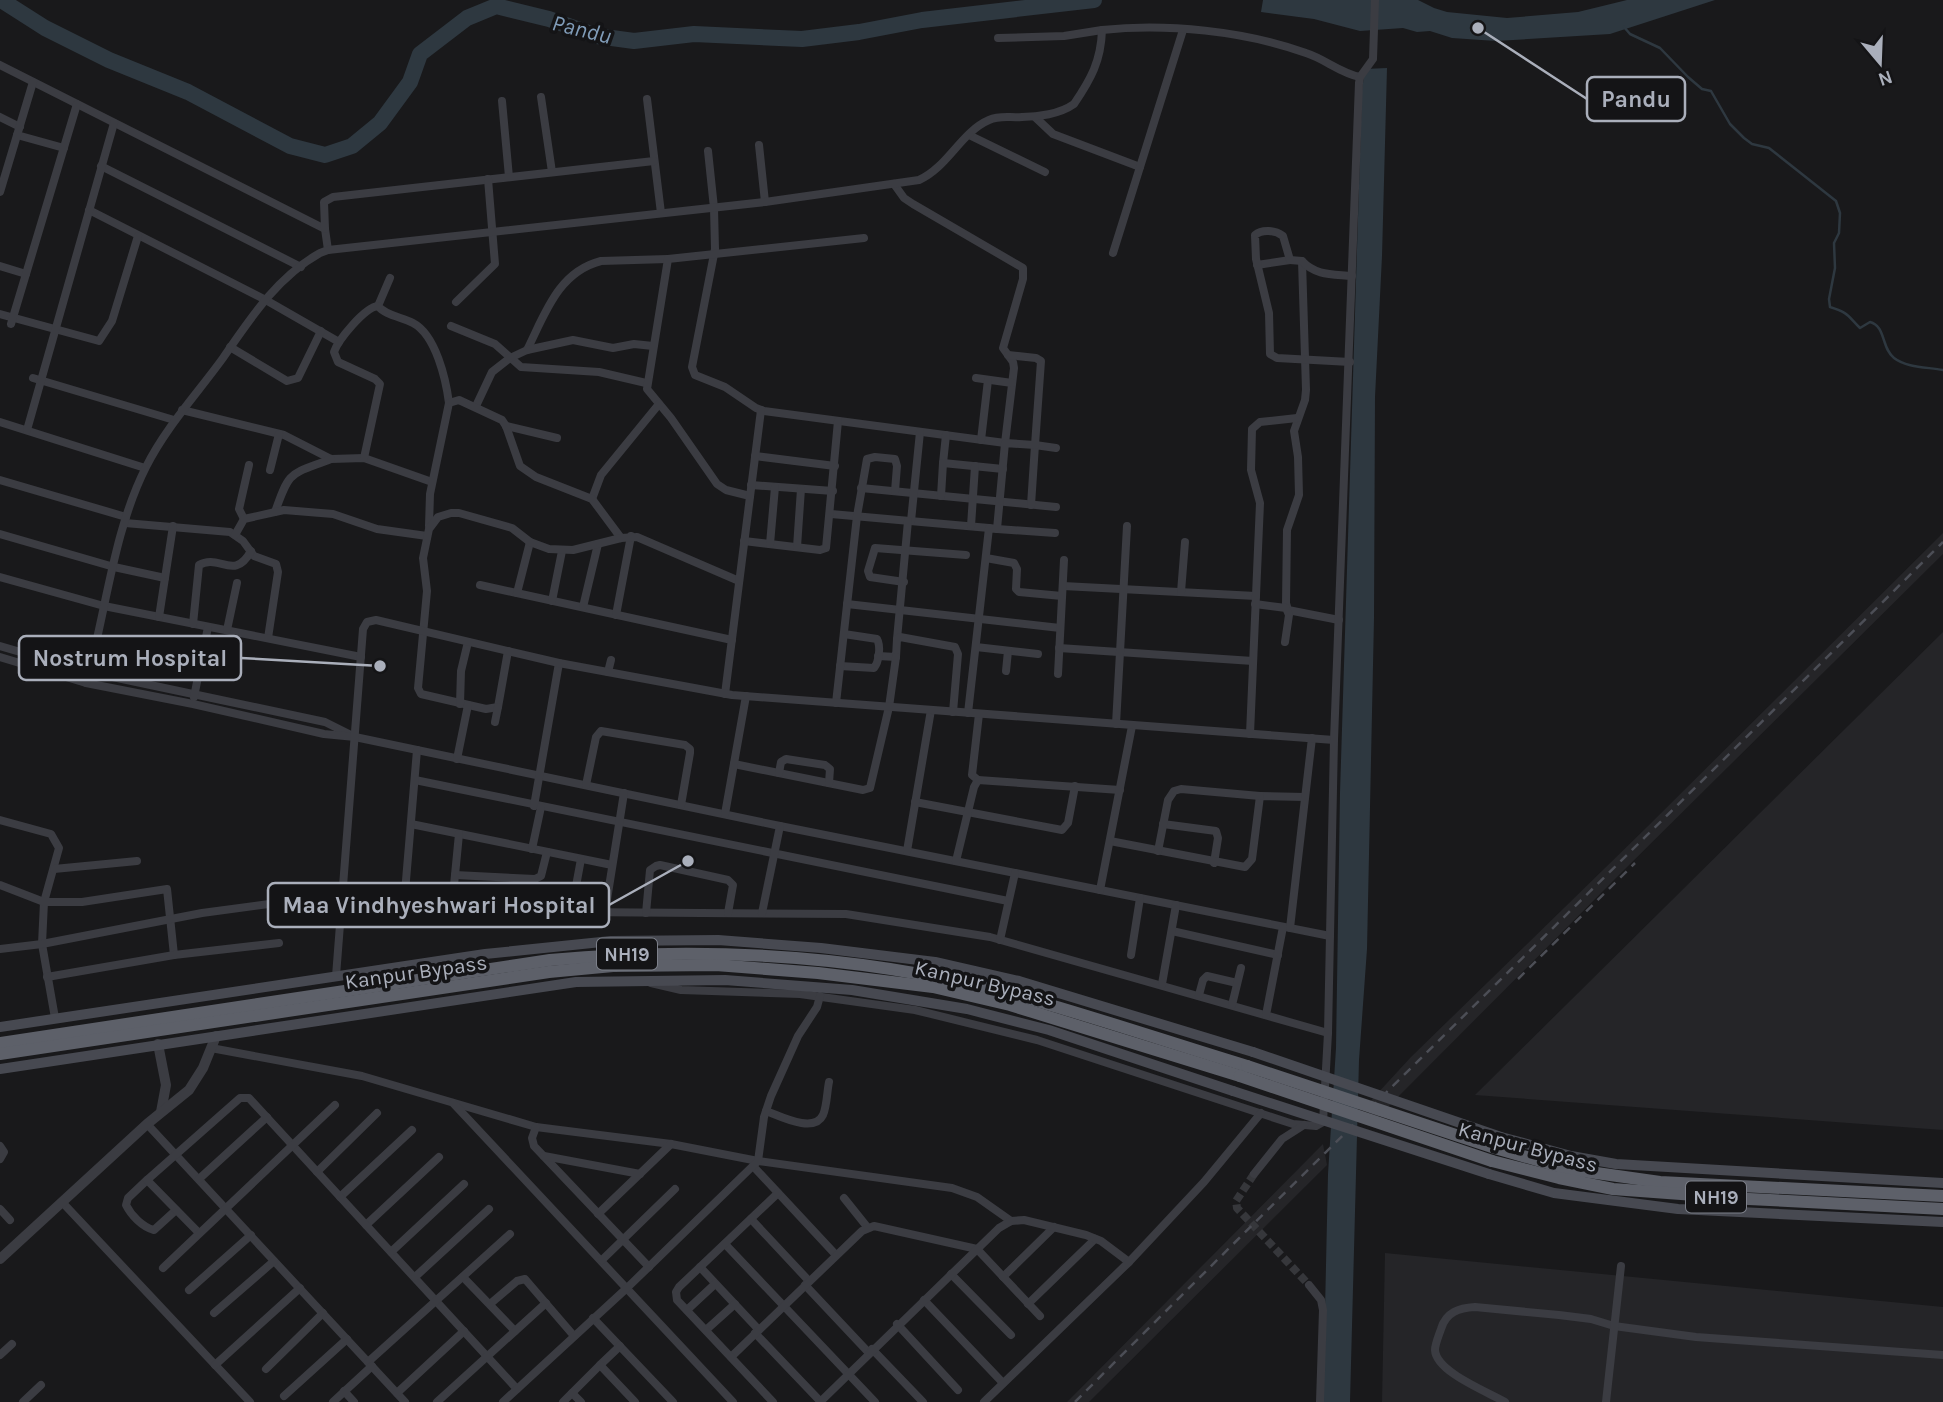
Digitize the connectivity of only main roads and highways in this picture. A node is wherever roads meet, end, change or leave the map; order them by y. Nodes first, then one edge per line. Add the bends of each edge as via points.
1 (0, 1027) edge
2 (0, 1043) edge
3 (0, 1054) edge
4 (0, 1069) edge
5 (1496, 1149) junction
6 (1943, 1183) edge
7 (1943, 1196) edge
8 (1943, 1209) edge
9 (1943, 1222) edge

1 - 5 main road, bridge via 571,944 733,941 821,948 935,962 1019,981 1252,1052
2 - 5 highway, Kanpur Bypass / NH19, bridge via 550,960 617,954 736,954 870,967 1018,996
3 - 5 highway, Kanpur Bypass / NH19, bridge via 548,972 716,965 933,987 1010,1005
4 - 9 main road, bridge via 576,982 726,980 852,990 967,1009 1049,1030 1554,1193 1678,1209
5 - 6 main road via 1616,1164
5 - 7 highway, Kanpur Bypass / NH19 via 1568,1169 1660,1182
5 - 8 highway, Kanpur Bypass / NH19 via 1559,1178 1613,1189

